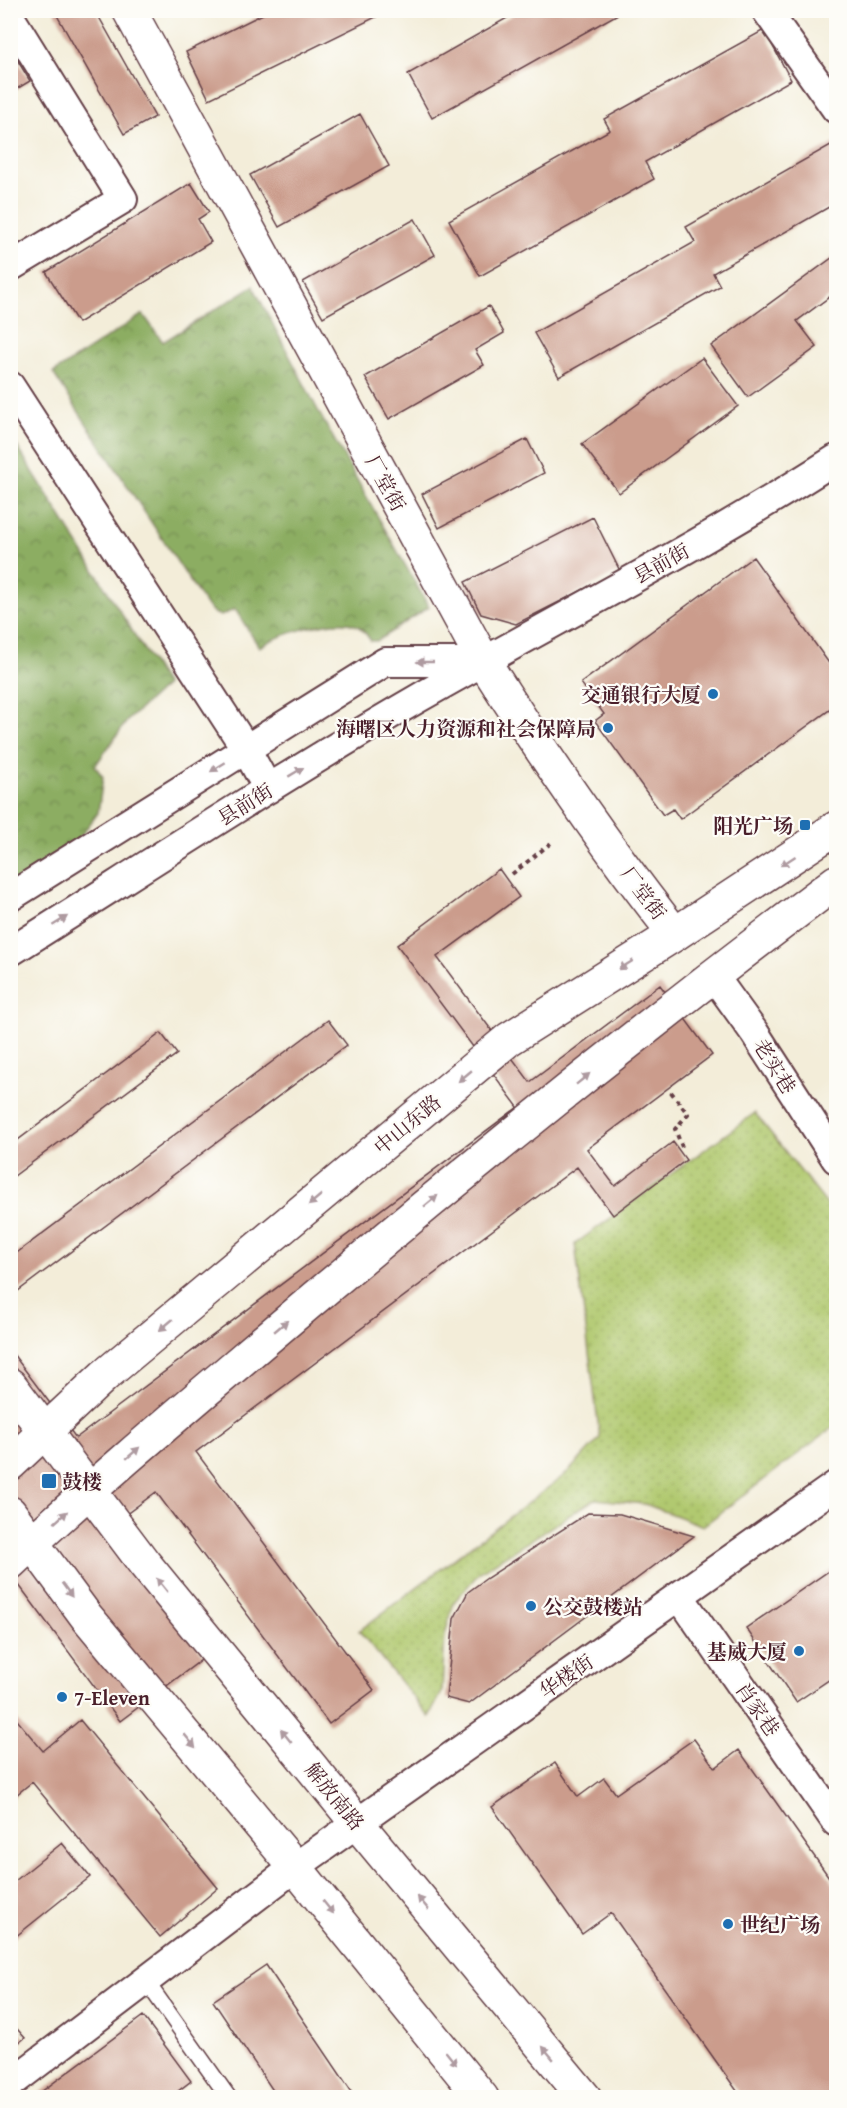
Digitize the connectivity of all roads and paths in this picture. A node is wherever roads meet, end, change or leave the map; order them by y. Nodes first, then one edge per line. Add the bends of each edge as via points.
1 (129, 10) edge
2 (766, 10) edge
3 (10, 17) edge
4 (826, 77) edge
5 (837, 109) edge
6 (10, 267) edge
7 (10, 386) edge
8 (837, 459) edge
9 (484, 662) junction
10 (246, 749) junction
11 (268, 789) junction
12 (837, 828) edge
13 (551, 843) dead end
14 (512, 874) dead end
15 (837, 882) edge
16 (10, 897) edge
17 (675, 934) junction
18 (10, 952) edge
19 (713, 975) junction
20 (671, 1092) dead end
21 (682, 1147) dead end
22 (837, 1159) edge
23 (10, 1385) edge
24 (45, 1430) junction
25 (10, 1464) edge
26 (837, 1485) edge
27 (89, 1491) junction
28 (10, 1513) edge
29 (21, 1553) edge
30 (680, 1596) junction
31 (837, 1822) edge
32 (357, 1823) junction
33 (295, 1867) junction
34 (146, 1981) junction
35 (10, 2084) edge
36 (222, 2095) edge
37 (482, 2097) edge
38 (585, 2097) edge

1 - 9 main road, 厂堂街
2 - 4 street
3 - 6 street via 123,199
4 - 5 street
7 - 10 street
8 - 9 street, 县前街 via 765,505
9 -> 10 street, 县前街 via 386,662
11 -> 9 street, 县前街
9 - 17 main road, 厂堂街 via 540,750
10 - 11 street
10 -> 16 street, 县前街
18 -> 11 street, 县前街
12 -> 17 main road, 中山东路
13 - 14 path
15 - 19 main road
17 -> 24 main road, 中山东路 via 509,1040
19 - 22 street, 老实巷
27 -> 19 main road via 409,1218
20 - 21 path via 688,1114 675,1129
23 - 24 main road, 解放南路
24 - 25 main road, 中山东路
24 - 27 main road, 解放南路
26 - 30 street, 华楼街
29 -> 27 main road
32 -> 27 main road, 解放南路
28 - 29 main road
29 -> 33 main road via 86,1616
30 - 31 street, 肖家巷
30 - 32 street, 华楼街
32 - 33 street, 华楼街
38 -> 32 main road, 解放南路
33 - 34 street, 华楼街
33 -> 37 main road
34 - 35 street, 华楼街
34 - 36 lane

